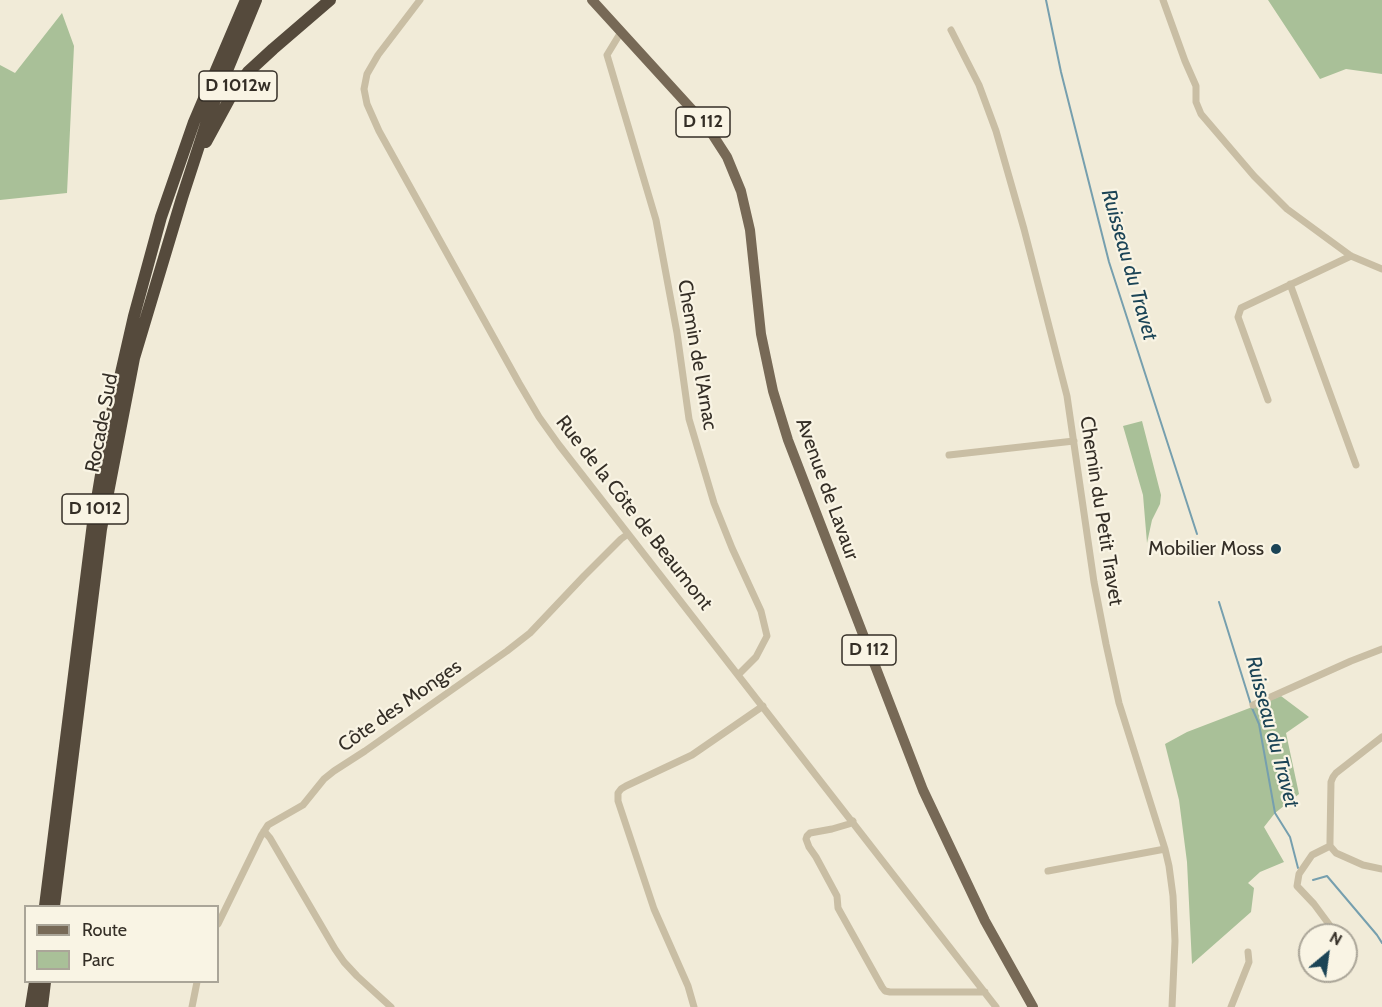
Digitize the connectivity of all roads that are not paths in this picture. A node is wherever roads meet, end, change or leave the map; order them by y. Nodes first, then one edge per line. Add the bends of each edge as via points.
1 (237, 0) edge
2 (246, 0) edge
3 (256, 0) edge
4 (330, 0) edge
5 (420, 0) edge
6 (592, 0) edge
7 (1163, 0) edge
8 (951, 30) dead end
9 (621, 32) junction
10 (218, 65) junction
11 (182, 198) junction
12 (1351, 256) junction
13 (1382, 268) edge
14 (1290, 284) junction
15 (1268, 400) dead end
16 (1074, 441) junction
17 (949, 455) dead end
18 (1356, 465) dead end
19 (628, 534) junction
20 (1382, 649) edge
21 (739, 674) junction
22 (1253, 705) dead end
23 (763, 706) junction
24 (1382, 737) edge
25 (853, 821) junction
26 (264, 831) junction
27 (1330, 846) junction
28 (1165, 849) junction
29 (1382, 869) edge
30 (1048, 871) dead end
31 (45, 905) edge
32 (54, 905) edge
33 (219, 922) edge
34 (1328, 923) edge
35 (1248, 952) dead end
36 (35, 983) edge
37 (45, 983) edge
38 (197, 983) edge
39 (985, 993) junction
40 (31, 1007) edge
41 (42, 1007) edge
42 (192, 1007) edge
43 (392, 1007) edge
44 (694, 1007) edge
45 (996, 1007) edge
46 (1033, 1007) edge
47 (1172, 1007) edge
48 (1231, 1007) edge

1 - 10 highway
2 - 10 highway, Rocade Sud / D 1012
3 - 11 highway, Rocade Sud / D 1012 via 210,112
4 - 11 highway, D 1012w via 248,72 211,131
5 - 19 street, Rue de la Côte de Beaumont via 367,74 367,104 539,417
6 - 9 main road, Avenue de Lavaur / D 112
7 - 12 street via 1196,87 1201,114 1287,208
8 - 16 street, Chemin du Petit Travet via 979,85 996,131 1067,396
9 - 21 street, Chemin de l'Arnac via 607,55 656,220 689,419 714,503 761,611 767,636 756,657
9 - 46 main road, Avenue de Lavaur / D 112 via 707,126 727,157 741,190 750,230 761,334 788,440 923,790 985,921
10 - 31 highway, Rocade Sud / D 1012 via 161,218 110,421 93,524
11 - 32 highway, Rocade Sud / D 1012 via 134,358 102,529
12 - 13 street
12 - 14 street
14 - 15 street via 1241,308 1238,316
14 - 18 street
16 - 17 street
16 - 28 street, Chemin du Petit Travet via 1106,644 1122,711
19 - 21 street, Rue de la Côte de Beaumont
19 - 26 street, Côte des Monges via 530,633 334,771 303,806
20 - 22 street
21 - 23 street, Rue de la Côte de Beaumont
23 - 25 street, Rue de la Côte de Beaumont
23 - 44 street via 692,755 618,792 654,909
24 - 27 street via 1333,777
25 - 39 street, Rue de la Côte de Beaumont
25 - 39 street via 810,833 806,839 837,896 838,908 885,991
26 - 33 street, Côte des Monges
26 - 43 street via 335,950
27 - 29 street via 1363,865
27 - 34 street via 1312,855 1299,874 1297,886
28 - 30 street
28 - 47 street, Chemin du Petit Travet via 1175,941
35 - 48 street via 1249,962
36 - 40 highway
37 - 41 highway
38 - 42 street
39 - 45 street, Rue de la Côte de Beaumont

